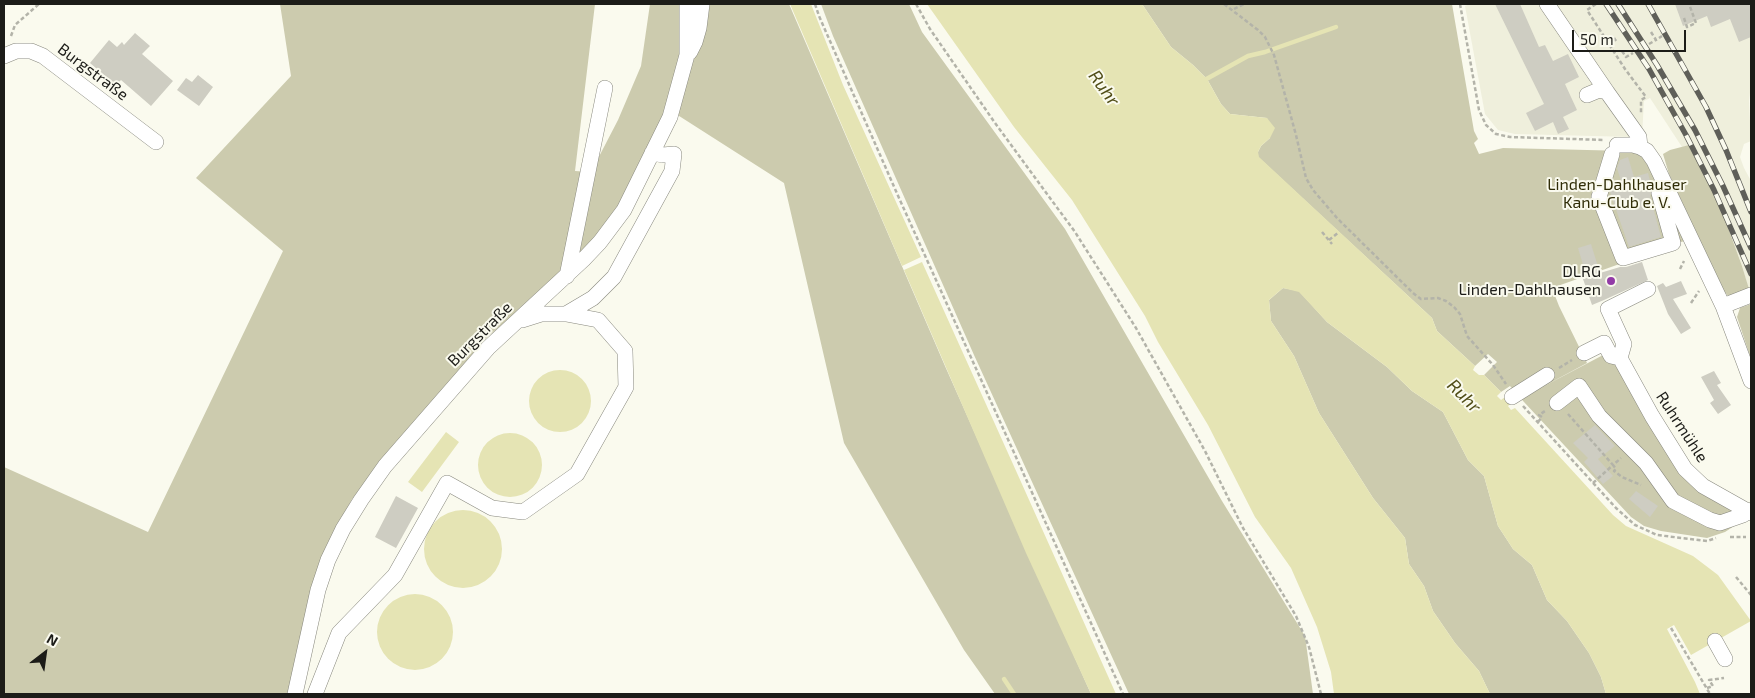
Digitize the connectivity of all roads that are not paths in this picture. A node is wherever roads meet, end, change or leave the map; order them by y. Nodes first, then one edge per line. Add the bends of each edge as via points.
1 (686, 4) edge
2 (702, 4) edge
3 (1547, 4) edge
4 (10, 54) edge
5 (687, 56) junction
6 (605, 88) dead end
7 (1607, 92) junction
8 (1587, 95) dead end
9 (156, 142) dead end
10 (1640, 142) junction
11 (652, 153) junction
12 (1659, 193) dead end
13 (566, 276) junction
14 (1648, 289) dead end
15 (1750, 296) edge
16 (1722, 306) junction
17 (566, 314) junction
18 (518, 321) junction
19 (1611, 351) junction
20 (1584, 353) road end
21 (1547, 375) road end
22 (1751, 381) edge
23 (1513, 396) road end
24 (1557, 402) road end
25 (1749, 512) edge
26 (1714, 641) dead end
27 (1725, 659) dead end
28 (295, 694) edge
29 (316, 694) edge

1 - 5 street, Burgstraße
2 - 5 street via 700,28
3 - 7 street
4 - 9 street, Burgstraße via 31,51 43,56
5 - 11 street, Burgstraße via 670,118
6 - 13 street
7 - 8 street via 1599,90
7 - 10 street
10 - 12 street via 1615,150 1600,197 1623,258 1673,243
10 - 16 street via 1664,181
11 - 13 street, Burgstraße via 612,227
11 - 17 street via 674,154 672,171 614,277 593,298
13 - 18 street, Burgstraße
14 - 19 street via 1608,309 1624,344
15 - 16 street
16 - 22 street
17 - 18 street via 541,314
17 - 29 street via 598,320 625,351 626,387 577,474 523,512 492,508 447,483 395,575 339,633
18 - 28 street, Burgstraße via 488,348 385,466 343,529 318,590
19 - 20 street
19 - 25 street, Ruhrmühle via 1685,469 1703,486
21 - 23 street
24 - 25 street via 1580,386 1599,416 1653,471 1673,501 1688,510 1720,523
26 - 27 street

